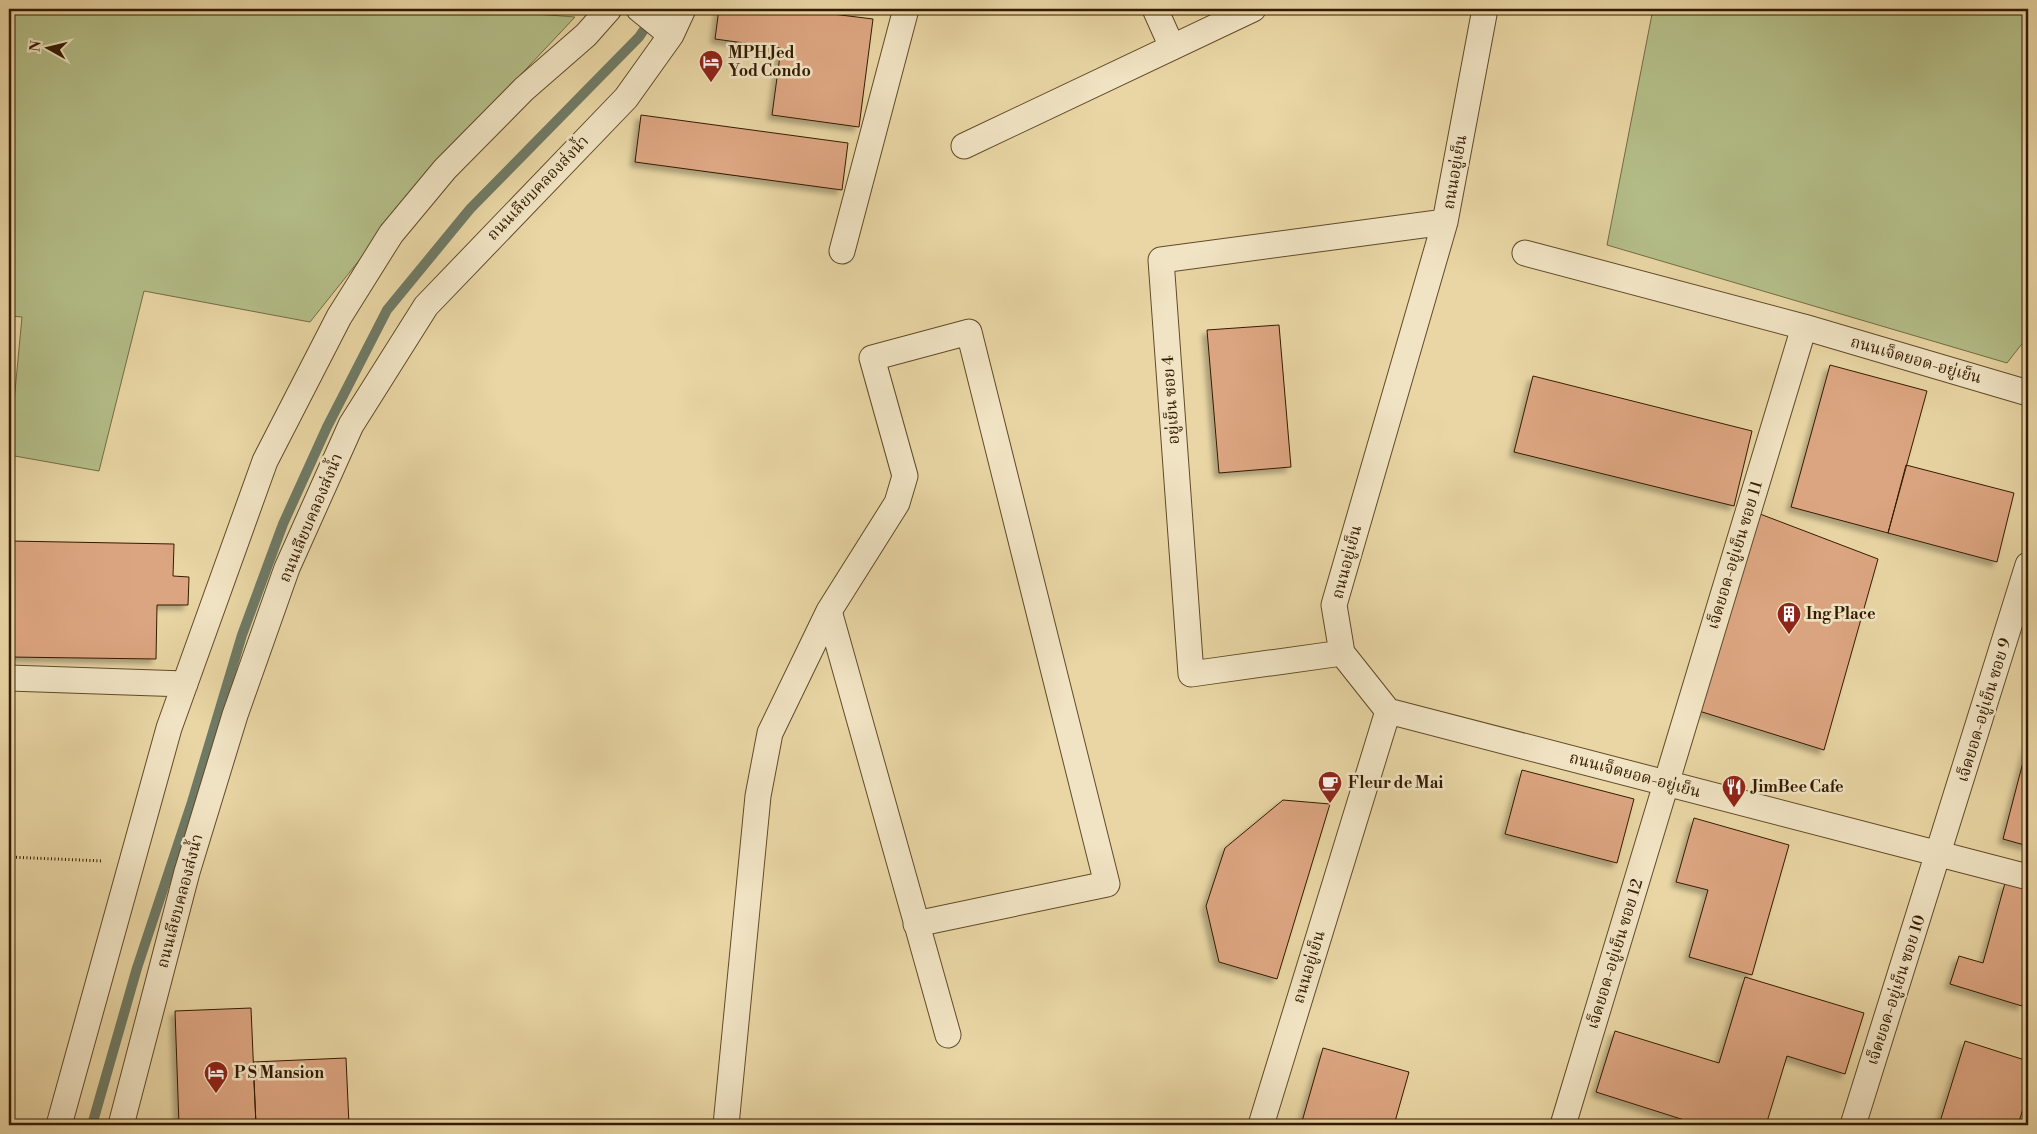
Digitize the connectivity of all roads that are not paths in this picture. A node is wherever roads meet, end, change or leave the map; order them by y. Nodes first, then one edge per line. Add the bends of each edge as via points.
1 (609, 9) edge
2 (639, 9) edge
3 (683, 9) edge
4 (906, 9) edge
5 (1155, 9) edge
6 (1253, 9) edge
7 (1485, 9) edge
8 (670, 35) junction
9 (1172, 47) junction
10 (964, 146) dead end
11 (1445, 222) junction
12 (842, 251) dead end
13 (1525, 253) dead end
14 (1804, 327) junction
15 (2028, 393) edge
16 (2028, 566) edge
17 (828, 611) junction
18 (1342, 654) junction
19 (9, 678) edge
20 (185, 684) junction
21 (1388, 711) junction
22 (1666, 783) junction
23 (1940, 854) junction
24 (2028, 877) edge
25 (916, 924) junction
26 (948, 1035) dead end
27 (58, 1125) edge
28 (121, 1125) edge
29 (726, 1125) edge
30 (1261, 1125) edge
31 (1563, 1125) edge
32 (1853, 1125) edge

1 - 20 street via 446,169 392,234 339,317 265,461
2 - 8 street
3 - 8 street, ถนนเลียบคลองส่งน้ำ
4 - 12 street
5 - 9 street
6 - 9 street
7 - 11 street, ถนนอยู่เย็น
8 - 28 street, ถนนเลียบคลองส่งน้ำ via 626,98 426,306 351,425 287,568 235,715 187,872
9 - 10 street
11 - 18 street, ถนนอยู่เย็น via 1334,605
11 - 18 street, อยู่เย็น ซอย 4 via 1161,260 1190,674
13 - 14 street, ถนนเจ็ดยอด-อยู่เย็น
14 - 15 street, ถนนเจ็ดยอด-อยู่เย็น
14 - 22 street, เจ็ดยอด-อยู่เย็น ซอย 11
16 - 23 street, เจ็ดยอด-อยู่เย็น ซอย 9
17 - 25 street
17 - 25 street via 897,503 905,476 872,358 969,332 1107,884
17 - 29 street via 770,733 758,796
18 - 21 street, ถนนอยู่เย็น
19 - 20 street
20 - 27 street via 169,728
21 - 22 street, ถนนเจ็ดยอด-อยู่เย็น
21 - 30 street, ถนนอยู่เย็น
22 - 23 street, ถนนเจ็ดยอด-อยู่เย็น
22 - 31 street, เจ็ดยอด-อยู่เย็น ซอย 12
23 - 24 street, ถนนเจ็ดยอด-อยู่เย็น
23 - 32 street, เจ็ดยอด-อยู่เย็น ซอย 10
25 - 26 street

